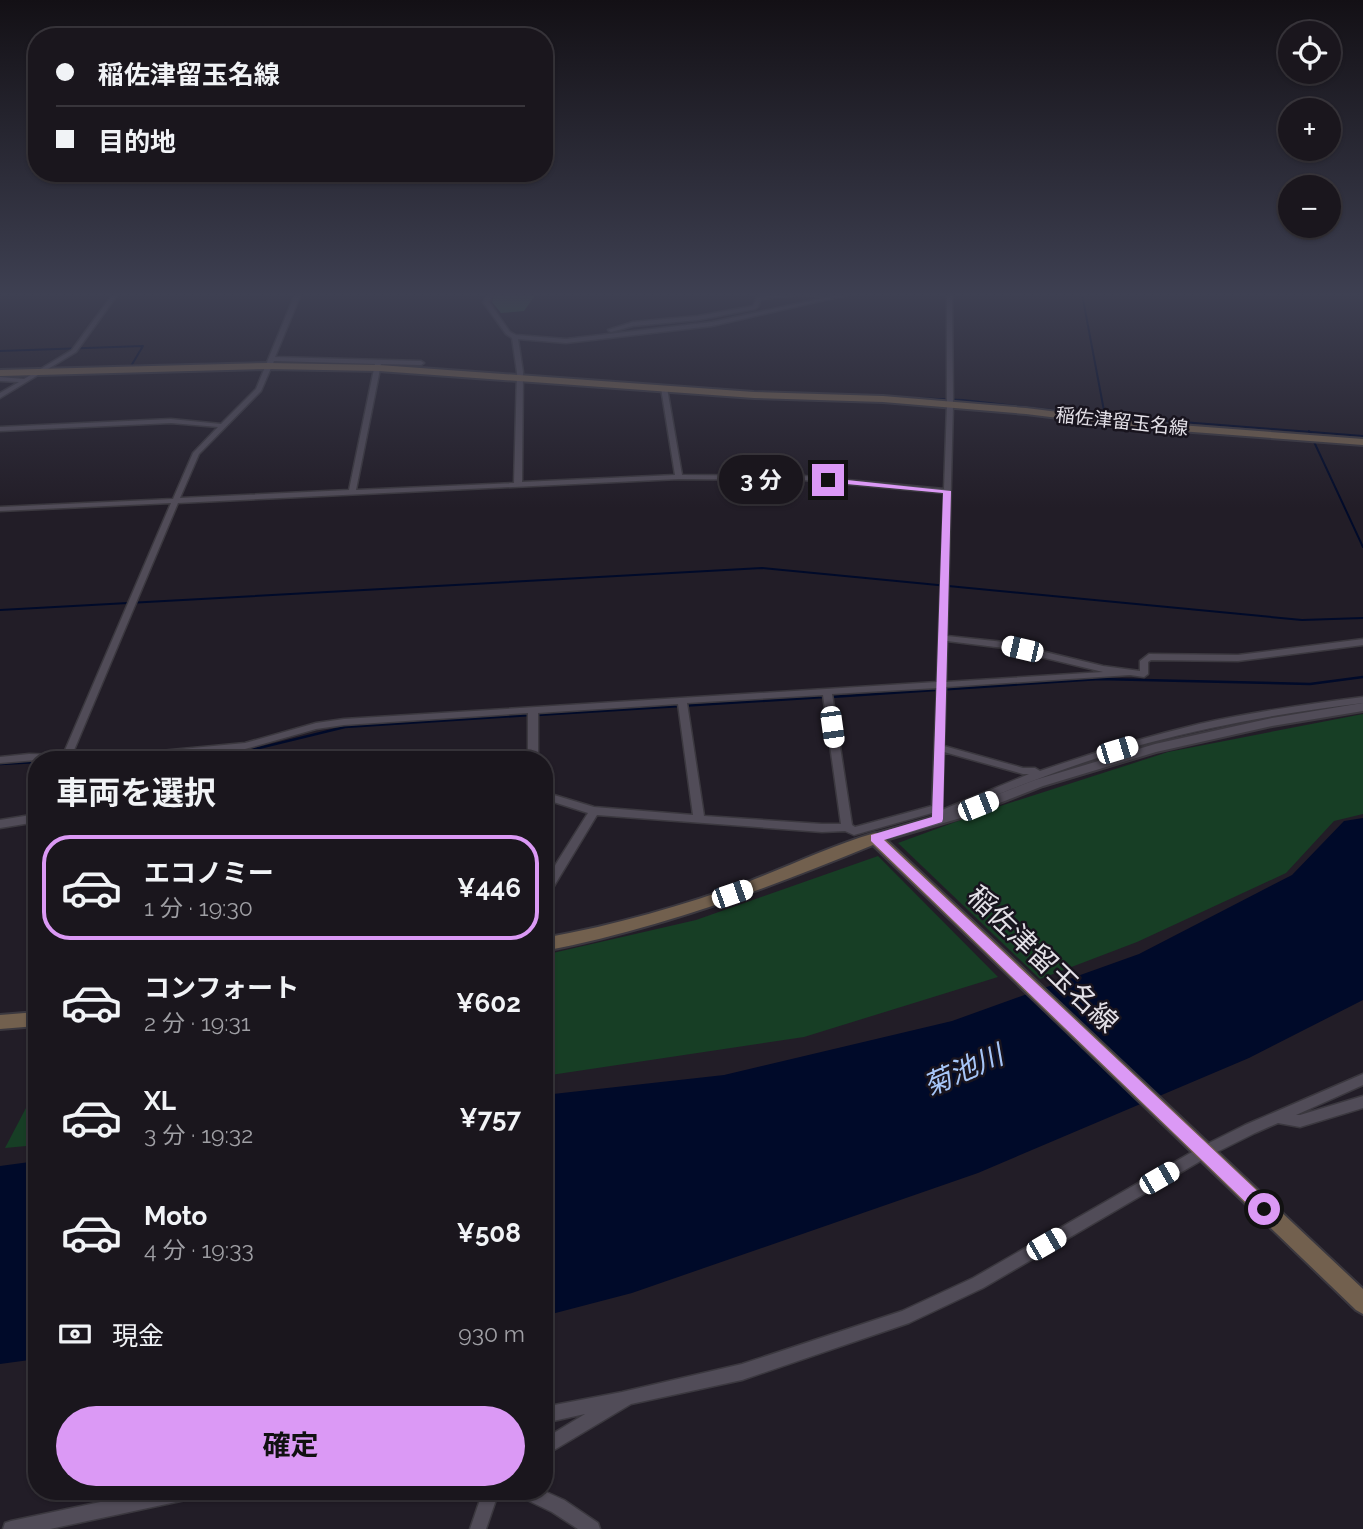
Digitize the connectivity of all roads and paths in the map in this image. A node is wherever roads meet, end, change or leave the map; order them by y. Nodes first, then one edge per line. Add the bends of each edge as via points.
1 (51, 365) edge
2 (209, 365) edge
3 (268, 365) edge
4 (379, 365) edge
5 (385, 365) edge
6 (518, 365) edge
7 (950, 365) edge
8 (40, 372) junction
9 (0, 373) edge
10 (520, 374) junction
11 (0, 379) edge
12 (27, 380) junction
13 (664, 388) junction
14 (0, 396) edge
15 (950, 401) junction
16 (224, 426) junction
17 (0, 429) edge
18 (1363, 442) edge
19 (679, 477) junction
20 (518, 484) junction
21 (947, 491) junction
22 (352, 492) junction
23 (175, 501) junction
24 (0, 509) edge
25 (944, 638) junction
26 (1363, 642) edge
27 (1127, 673) junction
28 (943, 687) junction
29 (827, 695) junction
30 (1363, 699) edge
31 (683, 704) junction
32 (1363, 707) edge
33 (533, 713) junction
34 (941, 748) junction
35 (68, 751) edge
36 (192, 751) edge
37 (533, 751) edge
38 (28, 757) edge
39 (0, 760) edge
40 (1047, 771) junction
41 (553, 798) edge
42 (594, 811) junction
43 (937, 814) junction
44 (28, 819) edge
45 (699, 819) junction
46 (0, 824) edge
47 (847, 827) junction
48 (881, 844) junction
49 (553, 878) edge
50 (553, 943) edge
51 (28, 1020) edge
52 (0, 1022) edge
53 (1363, 1079) edge
54 (1363, 1102) edge
55 (1276, 1117) junction
56 (1200, 1147) junction
57 (1363, 1303) edge
58 (628, 1397) junction
59 (553, 1413) edge
60 (553, 1443) edge
61 (148, 1500) edge
62 (488, 1500) edge
63 (546, 1500) edge
64 (11, 1529) edge
65 (478, 1529) edge
66 (592, 1529) edge

1 - 8 street
2 - 8 main road, 稲佐津留玉名線
3 - 16 street via 259,390
4 - 22 street
5 - 10 main road, 稲佐津留玉名線
6 - 10 street
7 - 15 street
8 - 9 main road, 稲佐津留玉名線
8 - 12 street
10 - 13 main road, 稲佐津留玉名線
10 - 20 street
11 - 12 street
12 - 14 street
13 - 15 main road, 稲佐津留玉名線
13 - 19 street
15 - 18 main road, 稲佐津留玉名線 via 1140,425
15 - 21 street
16 - 17 street via 172,421
16 - 23 street via 196,453
19 - 20 street
19 - 21 street via 804,478
20 - 22 street
21 - 25 street
22 - 23 street
23 - 24 street
23 - 35 street
25 - 27 street via 1004,645
25 - 28 street
26 - 27 street via 1238,658 1150,657 1144,661 1144,674
27 - 28 street
28 - 29 street
28 - 34 street
29 - 31 street
29 - 47 street
30 - 40 street via 1231,719
31 - 33 street
31 - 45 street
32 - 43 street via 1155,748
33 - 36 street via 344,722 245,746
33 - 37 street
34 - 40 street via 1023,771
34 - 43 street
38 - 39 street
40 - 43 street
41 - 42 street
42 - 45 street
42 - 49 street
43 - 47 street via 855,831
43 - 48 street
44 - 46 street
45 - 47 street
48 - 50 main road via 666,916
48 - 56 main road, 稲佐津留玉名線
51 - 52 main road
53 - 55 street
54 - 55 street via 1300,1121
55 - 56 street
56 - 57 main road, 稲佐津留玉名線
56 - 58 street via 978,1283 904,1318 742,1372
58 - 59 street
58 - 60 street
61 - 64 street
62 - 65 street
63 - 66 street

